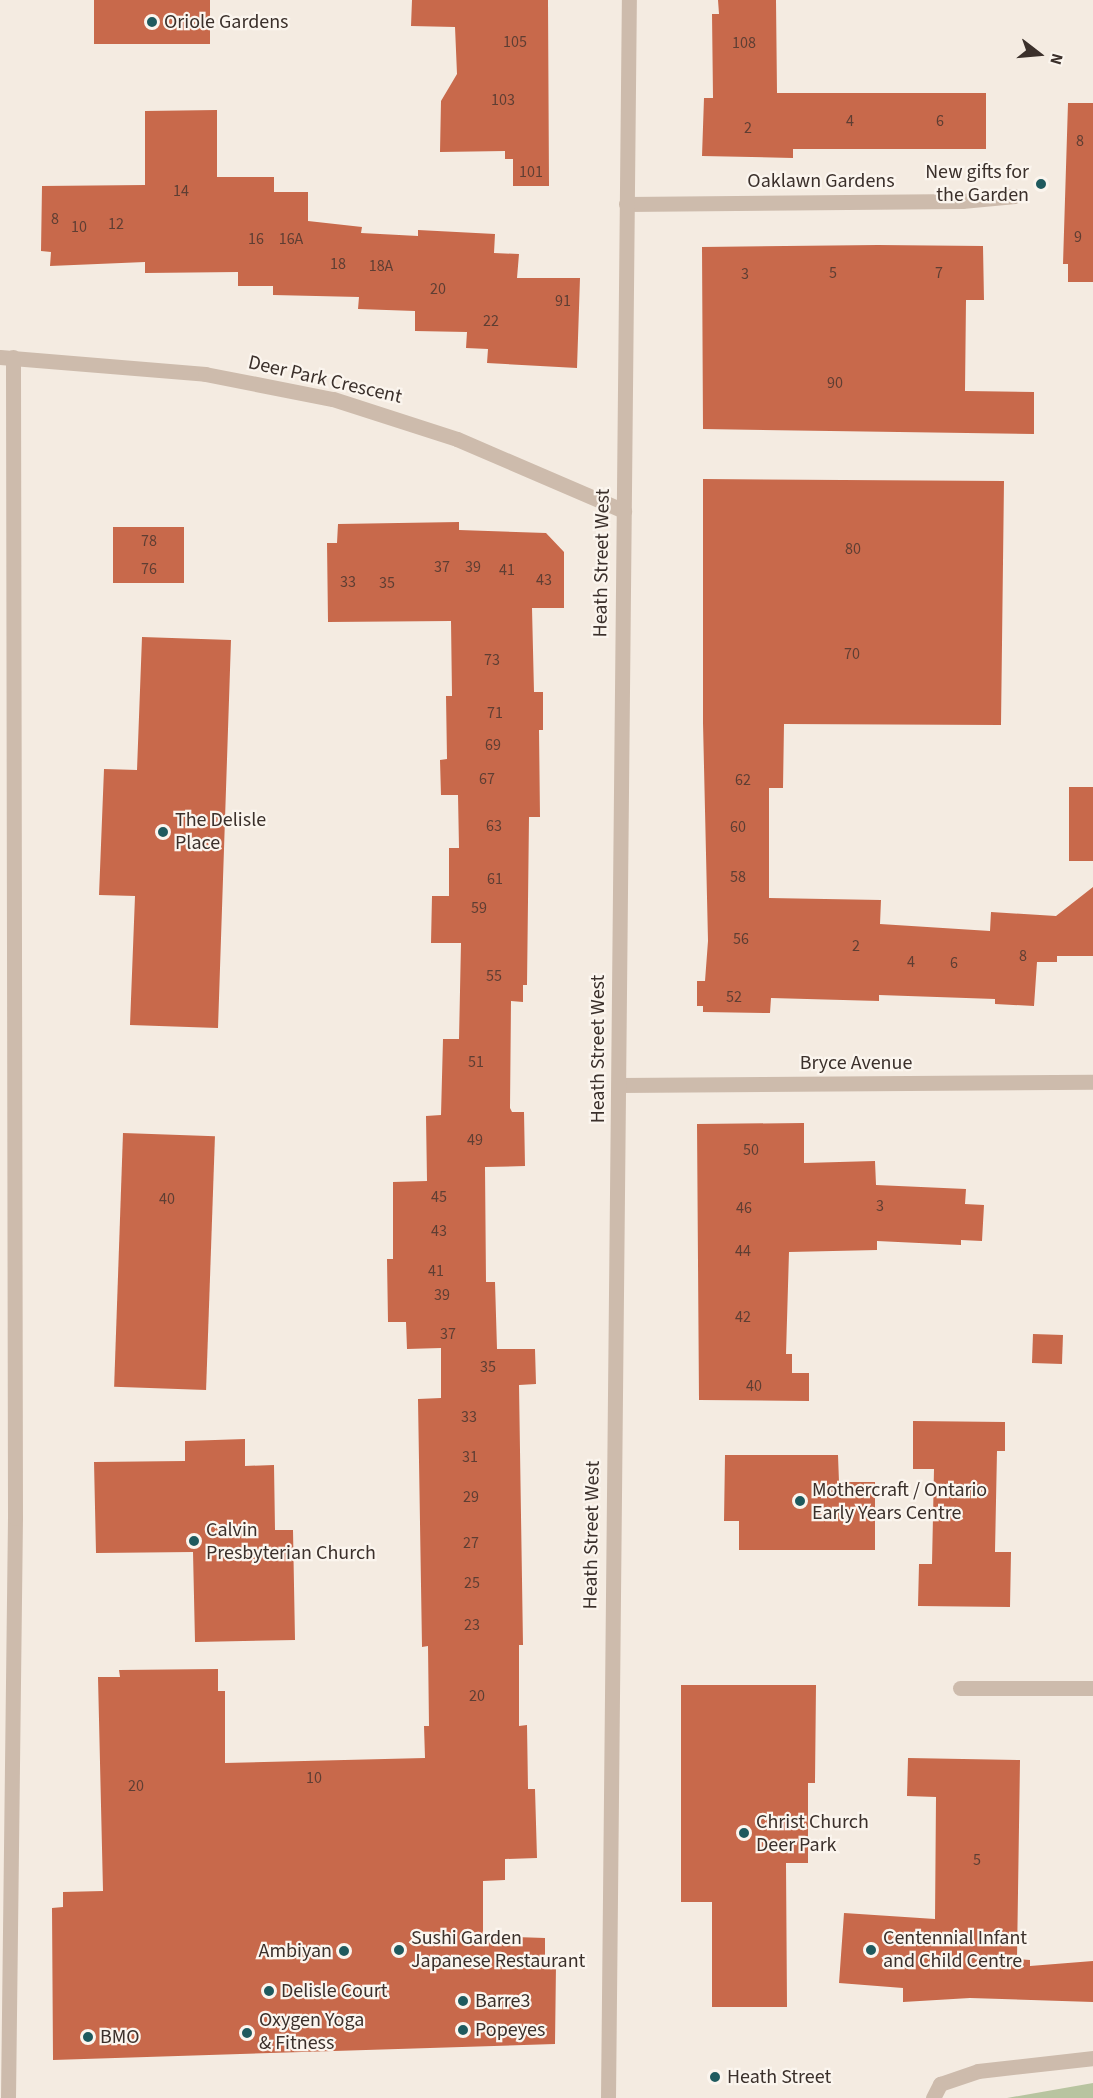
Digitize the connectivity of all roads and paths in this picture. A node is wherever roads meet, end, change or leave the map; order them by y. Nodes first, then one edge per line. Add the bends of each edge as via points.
1 (629, 0) edge
2 (1015, 196) dead end
3 (626, 204) junction
4 (6, 357) edge
5 (624, 511) junction
6 (1093, 1082) edge
7 (619, 1085) junction
8 (960, 1688) dead end
9 (1093, 1688) edge
10 (1093, 2058) edge
11 (8, 2098) edge
12 (608, 2098) edge
13 (933, 2098) edge

1 - 3 street, Heath Street West
2 - 3 street, Oaklawn Gardens via 962,201
3 - 5 street, Heath Street West
4 - 5 street, Deer Park Crescent via 205,374 333,399 457,439
4 - 11 street via 15,1494
5 - 7 street, Heath Street West
6 - 7 street, Bryce Avenue
7 - 12 street, Heath Street West
8 - 9 street
10 - 13 street via 978,2071 940,2084

